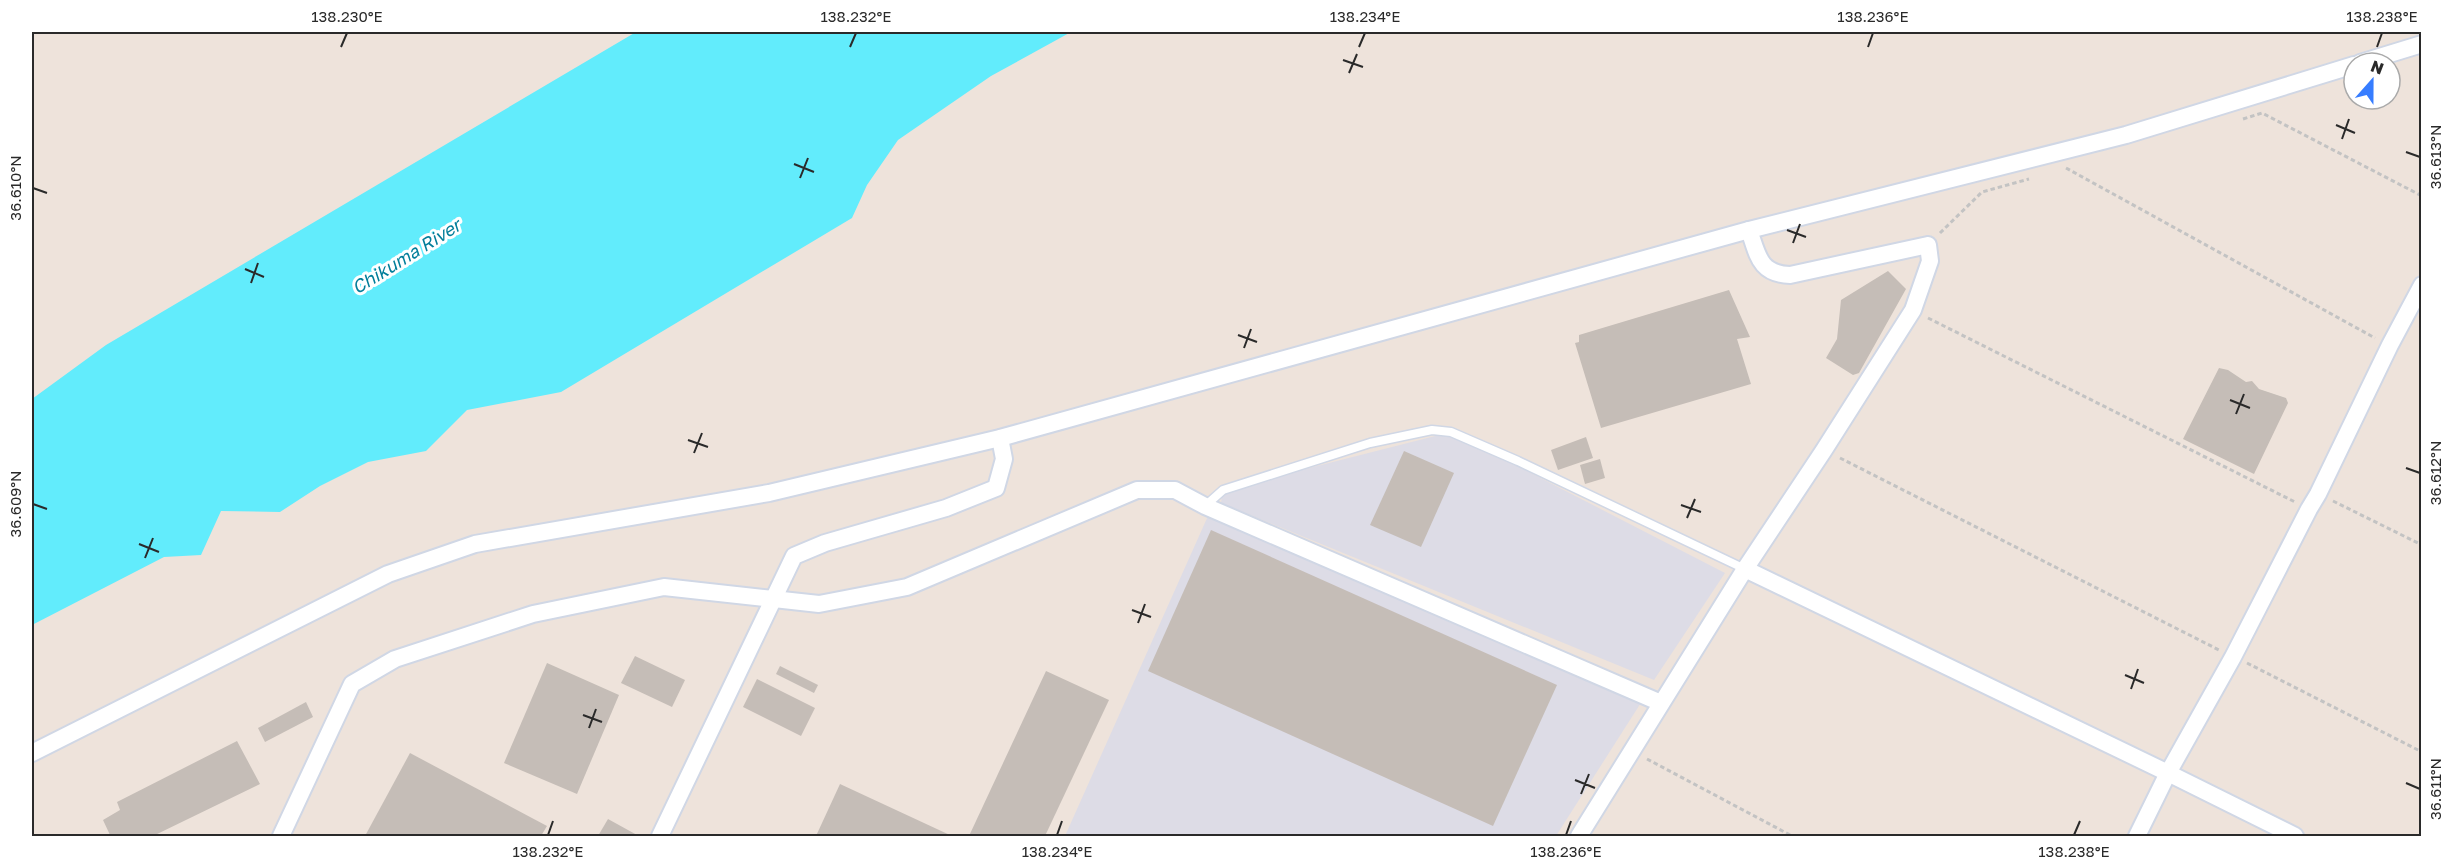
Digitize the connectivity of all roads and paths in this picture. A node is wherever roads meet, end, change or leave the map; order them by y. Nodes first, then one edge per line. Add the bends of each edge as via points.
1 (2421, 44) edge
2 (2399, 51) edge
3 (2342, 69) edge
4 (2239, 120) dead end
5 (2078, 165) dead end
6 (2066, 168) junction
7 (2056, 171) dead end
8 (2035, 177) dead end
9 (2421, 196) edge
10 (1749, 230) junction
11 (1928, 245) junction
12 (2421, 285) edge
13 (1914, 310) junction
14 (2390, 345) junction
15 (1000, 438) junction
16 (1824, 450) junction
17 (2318, 494) junction
18 (1205, 506) junction
19 (2308, 509) junction
20 (2421, 546) edge
21 (1745, 569) junction
22 (771, 599) junction
23 (2234, 657) junction
24 (1661, 703) junction
25 (1633, 751) junction
26 (2421, 752) edge
27 (32, 753) edge
28 (2168, 773) junction
29 (281, 837) edge
30 (660, 837) edge
31 (1579, 837) edge
32 (1792, 837) edge
33 (2137, 837) edge
34 (2295, 837) edge

1 - 2 street
3 - 10 street via 2126,135
4 - 9 path via 2262,113
5 - 6 path
6 - 7 path
6 - 14 path
8 - 11 path via 1982,192
10 - 11 street via 1762,266 1776,274 1790,275
10 - 15 street
11 - 13 street via 1929,261
12 - 14 street
13 - 16 street
13 - 19 path
14 - 17 street
15 - 22 street via 1004,459 996,488 946,508 825,543 794,556
15 - 27 street via 769,493 475,544 388,574
16 - 21 street
16 - 23 path
17 - 19 street
17 - 20 path
18 - 21 lane via 1223,490 1370,443 1432,430 1451,432
18 - 22 street via 1175,490 1137,490 907,587 819,604
18 - 24 street
19 - 23 street
21 - 24 street
21 - 28 street
22 - 29 street via 664,587 533,614 395,659 352,684
22 - 30 street
23 - 26 path
23 - 28 street
24 - 25 street
25 - 31 street
25 - 32 path
28 - 33 street
28 - 34 street

